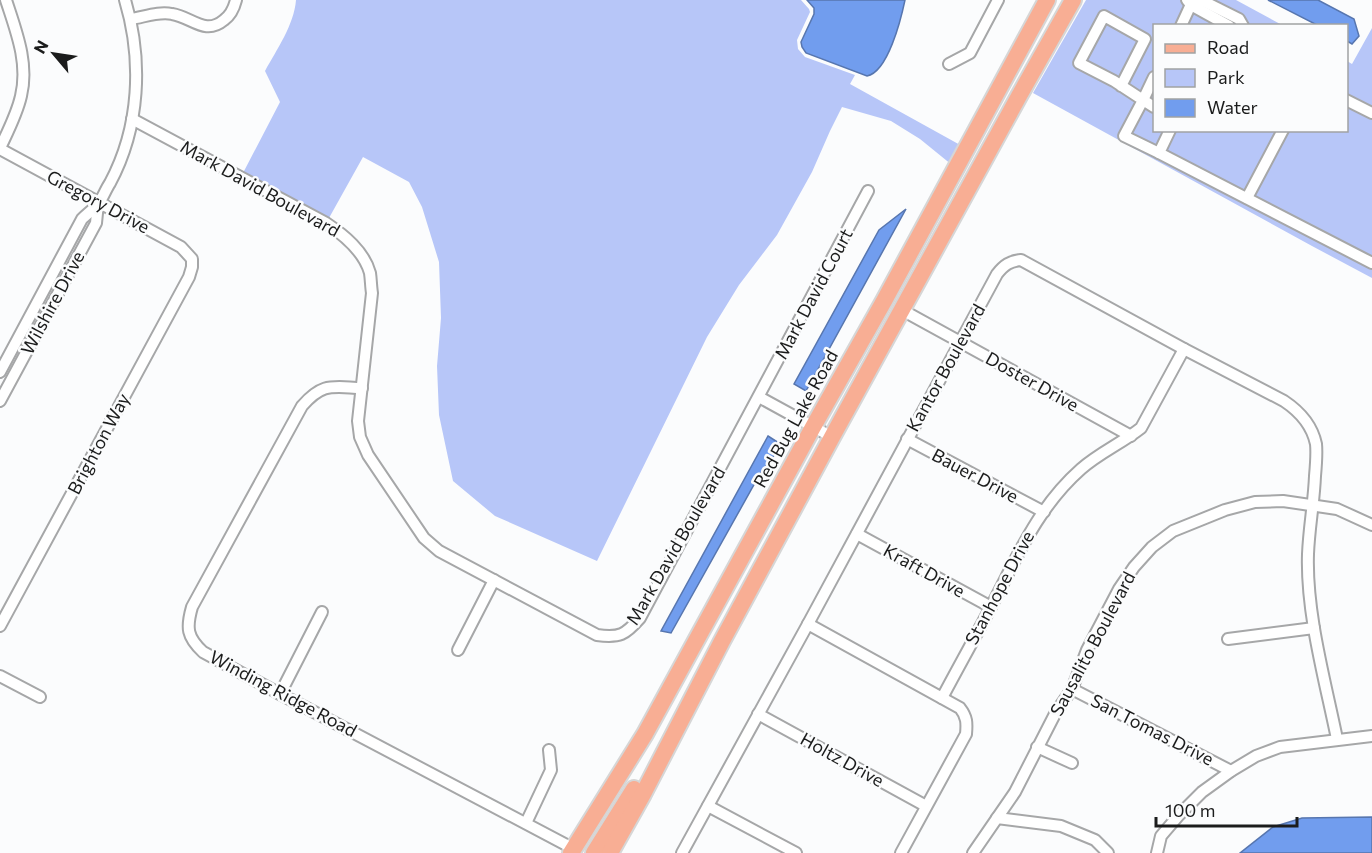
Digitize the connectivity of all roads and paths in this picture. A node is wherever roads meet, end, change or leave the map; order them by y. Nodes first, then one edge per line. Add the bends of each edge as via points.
1 (6, 0) edge
2 (125, 0) edge
3 (236, 0) edge
4 (998, 0) edge
5 (1047, 0) edge
6 (1073, 0) edge
7 (1193, 1) edge
8 (131, 20) junction
9 (1181, 24) edge
10 (1226, 24) edge
11 (1242, 24) edge
12 (949, 64) dead end
13 (1153, 81) edge
14 (1121, 86) junction
15 (1143, 100) junction
16 (1348, 101) edge
17 (1153, 105) edge
18 (1372, 113) edge
19 (132, 119) junction
20 (1169, 132) edge
21 (1281, 132) edge
22 (0, 148) edge
23 (1159, 153) junction
24 (945, 189) junction
25 (868, 191) dead end
26 (1247, 198) junction
27 (98, 203) junction
28 (192, 259) joint
29 (1372, 263) edge
30 (902, 310) junction
31 (960, 343) junction
32 (1184, 349) junction
33 (0, 372) edge
34 (362, 388) junction
35 (759, 397) junction
36 (0, 401) edge
37 (813, 427) junction
38 (1131, 436) junction
39 (832, 438) junction
40 (907, 439) junction
41 (1313, 505) junction
42 (1044, 512) junction
43 (1372, 525) edge
44 (857, 534) junction
45 (494, 580) junction
46 (991, 607) junction
47 (322, 612) dead end
48 (808, 624) junction
49 (0, 626) edge
50 (1314, 628) junction
51 (1228, 639) dead end
52 (722, 641) junction
53 (458, 650) dead end
54 (0, 676) edge
55 (1072, 689) junction
56 (280, 694) junction
57 (40, 698) dead end
58 (942, 698) junction
59 (758, 714) junction
60 (1372, 736) edge
61 (1337, 739) junction
62 (1037, 747) junction
63 (549, 750) dead end
64 (1072, 763) dead end
65 (1231, 771) junction
66 (708, 806) junction
67 (926, 806) junction
68 (997, 818) junction
69 (526, 823) junction
70 (572, 851) edge
71 (594, 853) edge
72 (610, 853) edge
73 (682, 853) edge
74 (796, 853) edge
75 (901, 853) edge
76 (973, 853) edge
77 (1108, 853) edge
78 (1157, 853) edge

1 - 22 street via 23,56 24,76 21,96
2 - 8 street, Wilshire Drive
3 - 8 street via 229,16 208,27 172,14
4 - 12 street via 970,53
5 - 24 main road, Red Bug Lake Road
6 - 30 main road
7 - 9 street
7 - 10 street
7 - 11 street via 1239,19
8 - 19 street, Wilshire Drive via 136,67
13 - 15 street
14 - 14 street via 1079,63 1104,16 1145,39
14 - 15 street
15 - 17 street
15 - 23 street via 1124,136
16 - 18 street
19 - 27 street, Wilshire Drive via 116,170
19 - 34 street, Mark David Boulevard via 326,223 356,247 370,273 372,293
20 - 23 street
21 - 26 street
22 - 27 street, Gregory Drive
23 - 26 street
24 - 30 main road via 945,204 901,286
24 - 37 main road, Red Bug Lake Road
25 - 35 street, Mark David Court
26 - 29 street
27 - 28 street, Gregory Drive via 181,247
27 - 33 street, Wilshire Drive via 82,219
27 - 36 street, Wilshire Drive via 96,223
28 - 49 street, Brighton Way via 189,277
30 - 31 street, Doster Drive
30 - 39 main road
31 - 32 street, Kantor Boulevard via 997,274 1012,261 1021,260
31 - 38 street, Doster Drive
31 - 40 street, Kantor Boulevard
32 - 38 street, Stanhope Drive via 1141,428
32 - 41 street, Kantor Boulevard via 1284,401 1304,418 1316,443
34 - 45 street, Mark David Boulevard via 360,437 413,523 439,551
34 - 56 street, Winding Ridge Road via 321,389 302,406 188,620 189,633 203,652
35 - 37 street
35 - 45 street, Mark David Boulevard via 640,618 629,631 619,636 597,635
37 - 39 street
37 - 70 main road, Red Bug Lake Road via 645,734
38 - 42 street, Stanhope Drive via 1082,469
39 - 52 main road
40 - 42 street, Bauer Drive
40 - 44 street, Kantor Boulevard
41 - 43 street, Sausalito Boulevard via 1338,509
41 - 50 street, Kantor Boulevard via 1308,553
41 - 55 street, Sausalito Boulevard via 1255,502 1225,510 1166,536 1134,567 1119,590 1087,650
42 - 46 street, Stanhope Drive via 1032,527
44 - 46 street, Kraft Drive
44 - 48 street, Kantor Boulevard
45 - 53 street
46 - 58 street, Stanhope Drive
47 - 56 street
48 - 58 street
48 - 59 street, Kantor Boulevard
50 - 51 street
50 - 61 street, Kantor Boulevard
52 - 71 main road
52 - 72 main road
54 - 57 street
55 - 62 street, Sausalito Boulevard
55 - 65 street, San Tomas Drive
56 - 69 street, Winding Ridge Road
58 - 67 street via 965,715 966,734
59 - 66 street, Kantor Boulevard
59 - 67 street, Holtz Drive
60 - 61 street
61 - 65 street via 1280,747
62 - 64 street
62 - 68 street, Sausalito Boulevard
63 - 69 street via 551,770
65 - 78 street via 1179,814 1161,836
66 - 73 street, Kantor Boulevard
66 - 74 street
67 - 75 street
68 - 76 street, Sausalito Boulevard
68 - 77 street via 1061,826 1095,840
69 - 70 street, Winding Ridge Road

